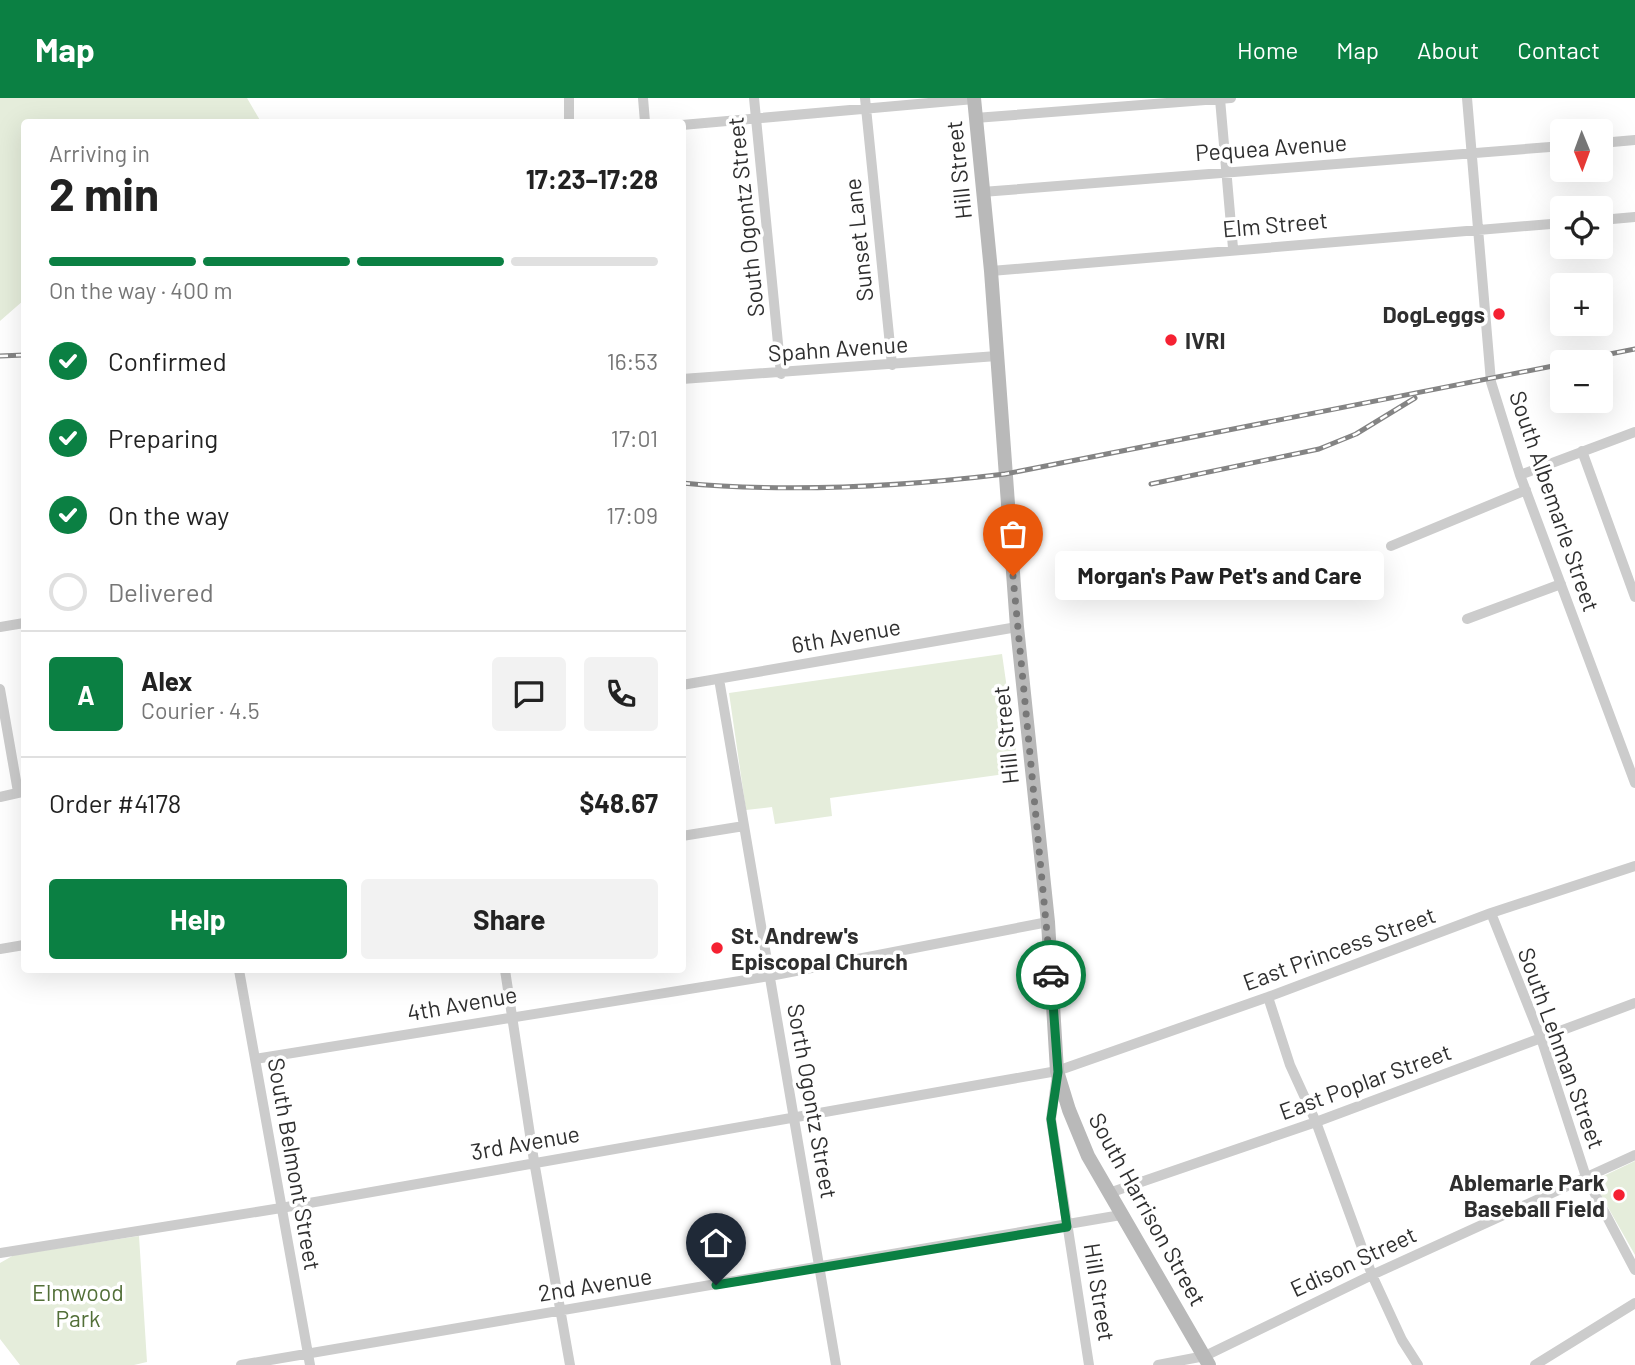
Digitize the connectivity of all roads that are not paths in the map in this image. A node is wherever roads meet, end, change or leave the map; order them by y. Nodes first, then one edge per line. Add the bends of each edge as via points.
1 (569, 98) edge
2 (643, 98) edge
3 (754, 98) edge
4 (866, 98) edge
5 (1231, 98) edge
6 (1466, 98) edge
7 (974, 99) edge
8 (1214, 99) edge
9 (866, 111) junction
10 (756, 118) junction
11 (975, 118) junction
12 (569, 119) edge
13 (645, 119) edge
14 (686, 125) edge
15 (1635, 140) edge
16 (1614, 142) edge
17 (1550, 147) edge
18 (1469, 153) junction
19 (1226, 171) junction
20 (982, 192) junction
21 (1635, 217) edge
22 (1613, 219) edge
23 (1550, 224) edge
24 (1478, 229) junction
25 (1233, 248) junction
26 (991, 271) junction
27 (997, 356) junction
28 (892, 365) junction
29 (781, 374) junction
30 (686, 379) edge
31 (1635, 432) edge
32 (1582, 452) junction
33 (1520, 475) junction
34 (1526, 490) junction
35 (1391, 546) dead end
36 (1561, 584) junction
37 (1635, 597) edge
38 (1467, 619) dead end
39 (21, 624) edge
40 (0, 627) edge
41 (1017, 627) junction
42 (719, 679) junction
43 (686, 684) edge
44 (0, 689) edge
45 (1635, 783) edge
46 (21, 792) edge
47 (0, 797) edge
48 (744, 826) junction
49 (686, 835) edge
50 (1635, 866) edge
51 (1492, 913) junction
52 (1048, 922) junction
53 (21, 946) edge
54 (0, 950) edge
55 (240, 973) edge
56 (505, 973) edge
57 (769, 976) junction
58 (1268, 997) junction
59 (1635, 1003) edge
60 (512, 1016) junction
61 (1541, 1038) junction
62 (255, 1059) junction
63 (1058, 1072) junction
64 (795, 1118) junction
65 (1316, 1122) junction
66 (1635, 1155) edge
67 (534, 1161) junction
68 (1586, 1177) junction
69 (1109, 1194) junction
70 (281, 1208) junction
71 (1121, 1215) junction
72 (1067, 1227) junction
73 (0, 1253) edge
74 (819, 1269) junction
75 (1635, 1270) edge
76 (1372, 1275) junction
77 (1635, 1303) edge
78 (563, 1310) junction
79 (309, 1359) edge
80 (1207, 1361) edge
81 (241, 1365) edge
82 (570, 1365) edge
83 (835, 1365) edge
84 (1088, 1365) edge
85 (1158, 1365) edge
86 (1418, 1365) edge
87 (1535, 1365) edge

1 - 12 street
2 - 13 street
3 - 10 street, South Ogontz Street
4 - 9 street, Sunset Lane
5 - 8 street
6 - 18 street, South Albemarle Street
7 - 9 street
7 - 11 main road, Hill Street
8 - 11 street
8 - 19 street
9 - 10 street
9 - 28 street, Sunset Lane
10 - 14 street
10 - 29 street, South Ogontz Street
11 - 20 main road, Hill Street
15 - 16 street
17 - 18 street, Pequea Avenue
18 - 19 street, Pequea Avenue
18 - 24 street, South Albemarle Street
19 - 20 street, Pequea Avenue
19 - 25 street
20 - 26 main road, Hill Street
21 - 22 street
23 - 24 street, Elm Street
24 - 25 street, Elm Street
24 - 33 street, South Albemarle Street via 1490,379
25 - 26 street, Elm Street
26 - 27 main road, Hill Street
27 - 28 street, Spahn Avenue
27 - 41 main road, Hill Street
28 - 29 street, Spahn Avenue
29 - 30 street, Spahn Avenue
31 - 32 street
32 - 33 street
32 - 37 street
33 - 34 street, South Albemarle Street
34 - 35 street
34 - 36 street, South Albemarle Street
36 - 38 street
36 - 45 street, South Albemarle Street
39 - 40 street
41 - 42 street, 6th Avenue
41 - 52 main road, Hill Street
42 - 43 street, 6th Avenue
42 - 48 street, Sorth Ogontz Street
44 - 46 street
46 - 47 street
48 - 49 street
48 - 57 street, Sorth Ogontz Street
50 - 51 street, East Princess Street
51 - 58 street, East Princess Street
51 - 61 street, South Lehman Street
52 - 57 street, 4th Avenue
52 - 63 main road, Hill Street
53 - 54 street
55 - 62 street, South Belmont Street
56 - 60 street
57 - 60 street, 4th Avenue
57 - 64 street, Sorth Ogontz Street
58 - 63 street, East Princess Street
58 - 65 street via 1290,1065
59 - 61 street, East Poplar Street
60 - 62 street, 4th Avenue
60 - 67 street
61 - 65 street, East Poplar Street
61 - 68 street, South Lehman Street
62 - 70 street, South Belmont Street
63 - 64 street, 3rd Avenue
63 - 69 main road, South Harrison Street via 1081,1141
63 - 72 street, Hill Street via 1051,1119
64 - 67 street, 3rd Avenue
64 - 74 street, Sorth Ogontz Street
65 - 69 street, East Poplar Street
65 - 76 street
66 - 68 street, Edison Street
67 - 70 street, 3rd Avenue
67 - 78 street
68 - 75 street, South Lehman Street
68 - 76 street, Edison Street
69 - 71 main road, South Harrison Street
70 - 73 street, 3rd Avenue
70 - 79 street, South Belmont Street
71 - 72 street, 2nd Avenue
71 - 80 main road, South Harrison Street
72 - 74 street, 2nd Avenue
72 - 84 street, Hill Street
74 - 78 street, 2nd Avenue
74 - 83 street, Sorth Ogontz Street
76 - 80 street, Edison Street
76 - 86 street
77 - 87 street
78 - 79 street, 2nd Avenue
78 - 82 street
79 - 81 street, 2nd Avenue
80 - 85 street, Edison Street

